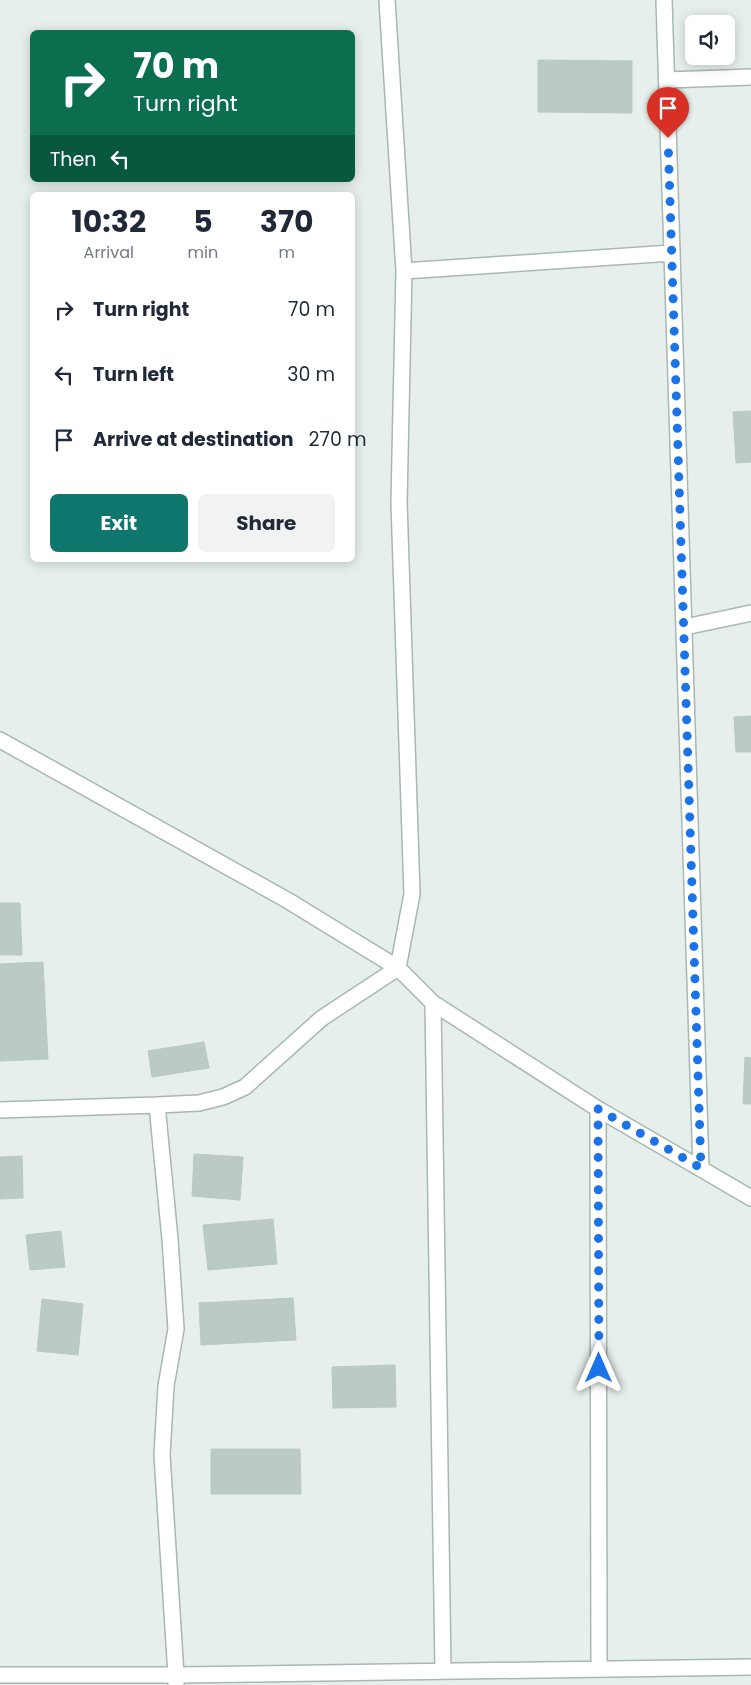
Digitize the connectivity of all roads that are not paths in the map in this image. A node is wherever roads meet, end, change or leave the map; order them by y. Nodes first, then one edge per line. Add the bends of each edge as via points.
1 (387, 0) edge
2 (664, 0) edge
3 (751, 77) edge
4 (667, 80) junction
5 (672, 253) junction
6 (404, 271) junction
7 (751, 613) edge
8 (684, 627) junction
9 (0, 740) edge
10 (398, 968) junction
11 (433, 1003) junction
12 (157, 1105) junction
13 (598, 1109) junction
14 (0, 1110) edge
15 (701, 1168) junction
16 (751, 1198) edge
17 (751, 1667) edge
18 (600, 1668) junction
19 (444, 1670) junction
20 (0, 1675) edge
21 (176, 1680) edge

1 - 6 street
2 - 4 street
3 - 4 street
4 - 5 street
5 - 6 street
5 - 8 street
6 - 10 street via 399,502 412,894
7 - 8 street
8 - 15 street
9 - 10 street via 287,900
10 - 11 street
10 - 12 street via 322,1018 245,1087 223,1097 199,1102
11 - 13 street
11 - 19 street
12 - 14 street
12 - 21 street via 176,1329 166,1386 162,1455
13 - 15 street
13 - 18 street
15 - 16 street
17 - 18 street
18 - 19 street
19 - 21 street
20 - 21 street

